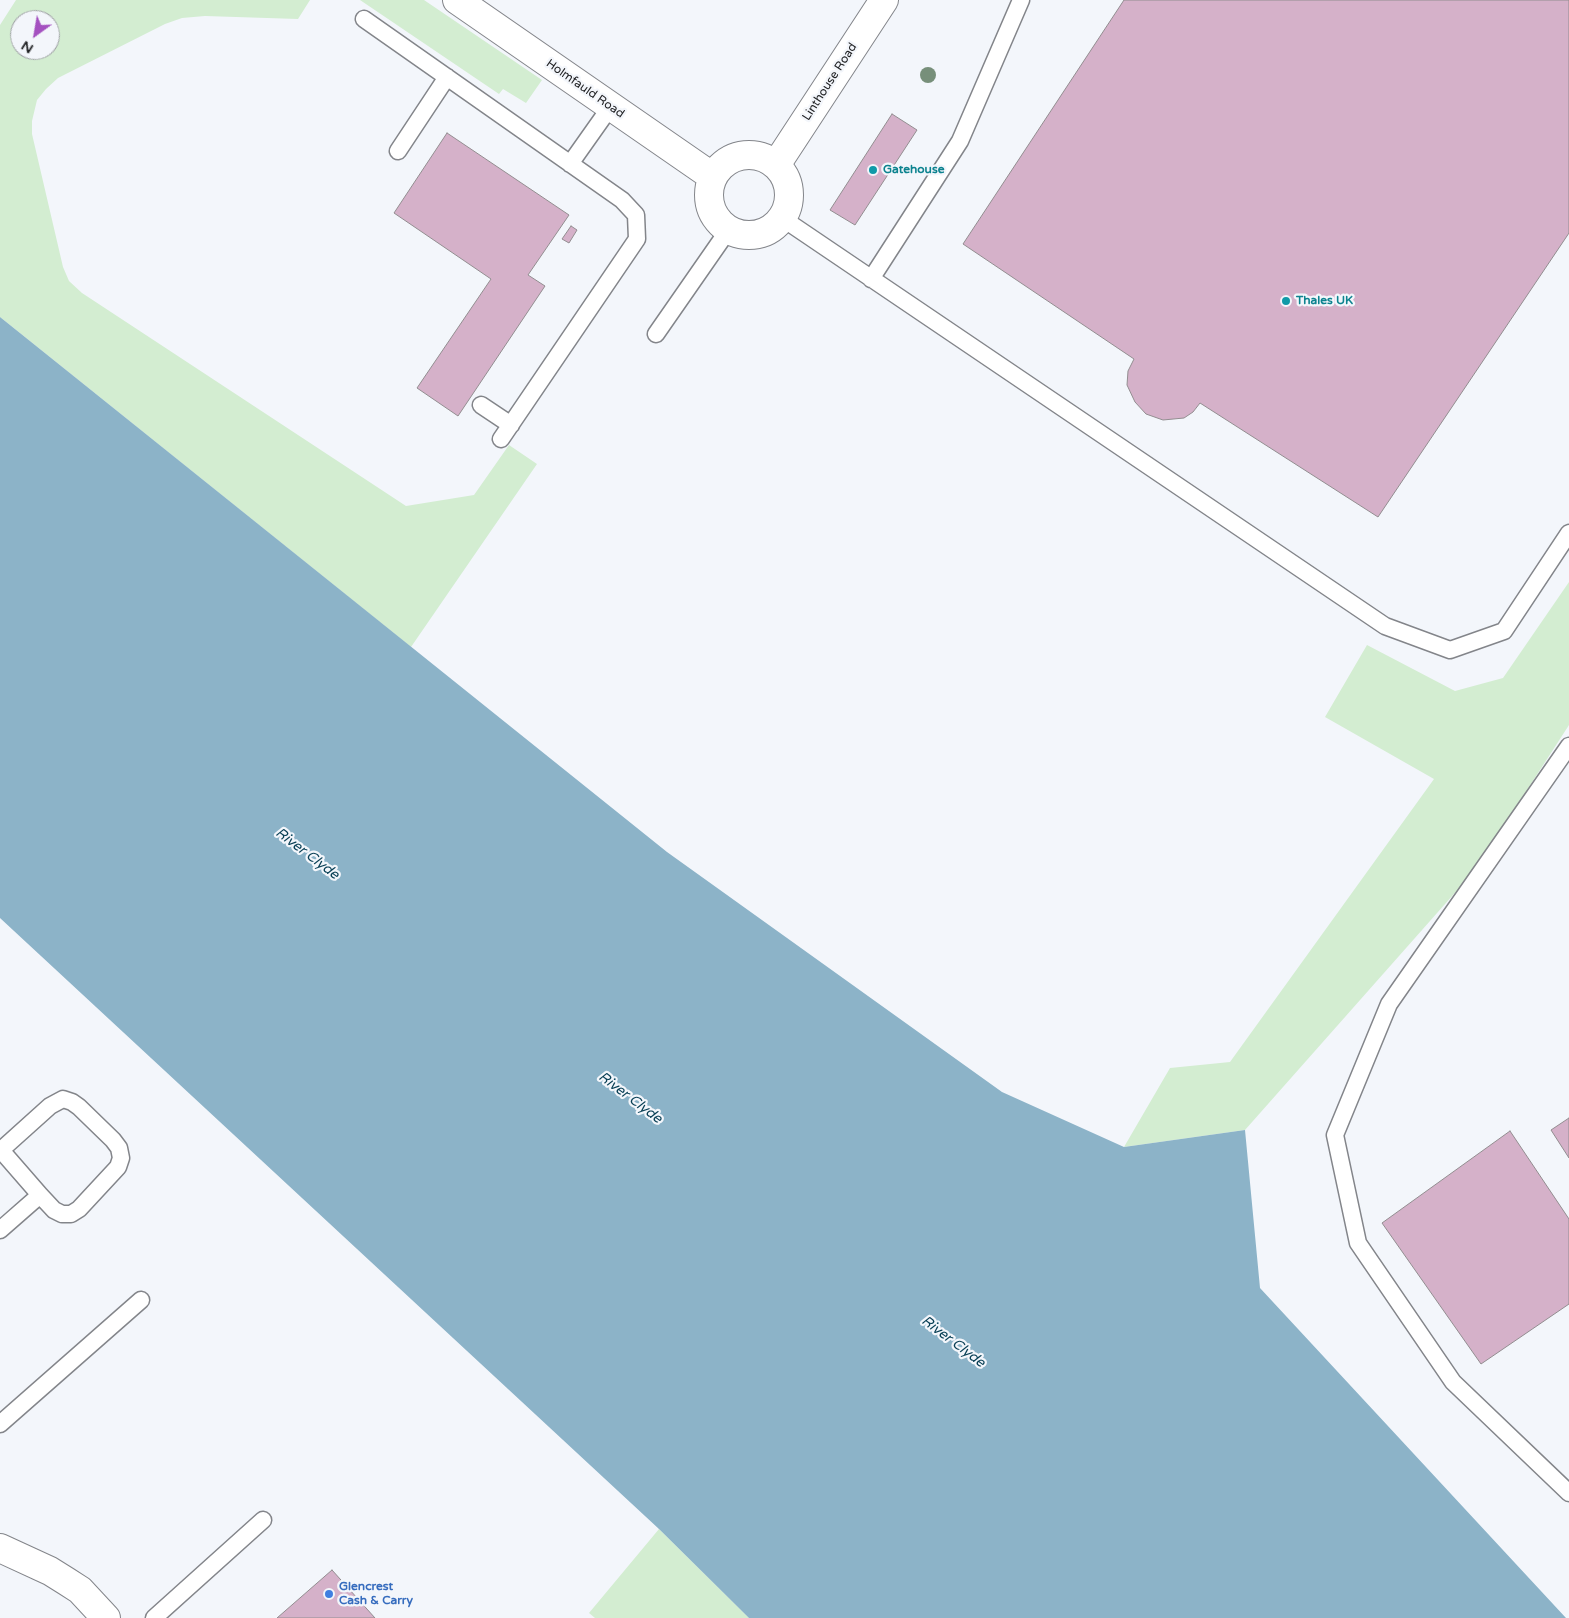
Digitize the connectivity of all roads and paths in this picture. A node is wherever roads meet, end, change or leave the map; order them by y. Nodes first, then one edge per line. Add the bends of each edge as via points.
1 (457, 0) edge
2 (884, 0) edge
3 (1021, 0) edge
4 (364, 19) dead end
5 (447, 77) junction
6 (611, 106) junction
7 (398, 150) dead end
8 (570, 164) junction
9 (776, 165) junction
10 (713, 177) junction
11 (782, 218) junction
12 (729, 229) junction
13 (871, 279) junction
14 (656, 334) dead end
15 (481, 405) dead end
16 (511, 425) junction
17 (501, 440) dead end
18 (1569, 533) edge
19 (1569, 746) edge
20 (1, 1149) edge
21 (40, 1195) junction
22 (0, 1230) edge
23 (141, 1300) dead end
24 (0, 1424) edge
25 (1569, 1493) edge
26 (264, 1520) dead end
27 (0, 1548) edge
28 (106, 1618) edge
29 (154, 1618) edge

1 - 6 street, Holmfauld Road
2 - 9 street, Linthouse Road
3 - 13 lane via 960,141
4 - 5 lane
5 - 7 lane
5 - 8 lane
6 - 8 lane
6 - 10 street, Holmfauld Road
8 - 16 lane via 622,200 636,215 637,239
9 - 10 street via 763,157 748,155 722,165
9 - 11 street via 788,184 787,208
10 - 12 street via 709,191 710,206 717,220
11 - 12 street via 758,234 743,234
11 - 13 lane
12 - 14 lane
13 - 18 lane via 1385,626 1450,650 1504,631
15 - 16 lane
16 - 17 lane
19 - 25 lane via 1389,1004 1335,1135 1358,1243 1453,1382
20 - 21 lane
20 - 21 lane via 50,1106 63,1099 79,1107 119,1148 121,1158 118,1167 71,1214 54,1210
21 - 22 lane
23 - 24 lane
26 - 29 lane
27 - 28 street via 50,1570 80,1590

